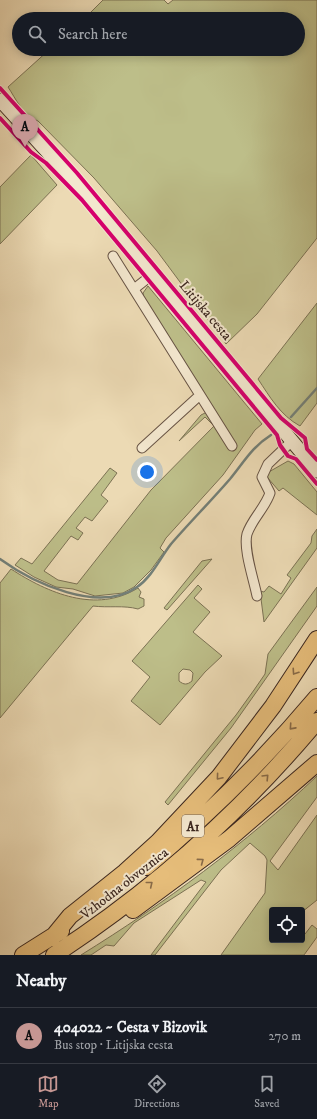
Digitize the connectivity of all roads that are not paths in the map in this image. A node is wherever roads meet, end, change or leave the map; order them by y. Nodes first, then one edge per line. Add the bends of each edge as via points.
1 (2, 108) edge
2 (113, 256) dead end
3 (153, 274) junction
4 (134, 289) junction
5 (200, 395) junction
6 (292, 442) junction
7 (232, 446) dead end
8 (142, 448) dead end
9 (317, 471) edge
10 (257, 596) dead end
11 (317, 639) edge
12 (317, 697) edge
13 (317, 722) edge
14 (317, 763) edge
15 (52, 938) junction
16 (58, 952) edge
17 (23, 955) edge

1 - 3 main road, Litijska cesta via 85,193
2 - 4 street
3 - 4 street
3 - 6 main road, Litijska cesta
4 - 5 street
5 - 7 street
5 - 8 street
6 - 9 main road, Litijska cesta
6 - 10 street via 268,464 262,476 270,493 247,534 246,544
11 -> 15 highway via 273,706 219,777 158,842 70,916
12 -> 15 highway, Vzhodna obvoznica / A1 via 263,758 199,821 131,880
16 -> 13 highway, Vzhodna obvoznica / A1 via 112,914 188,852 249,795
16 -> 14 highway via 85,944 155,895 229,839
15 - 17 highway, Vzhodna obvoznica / A1

